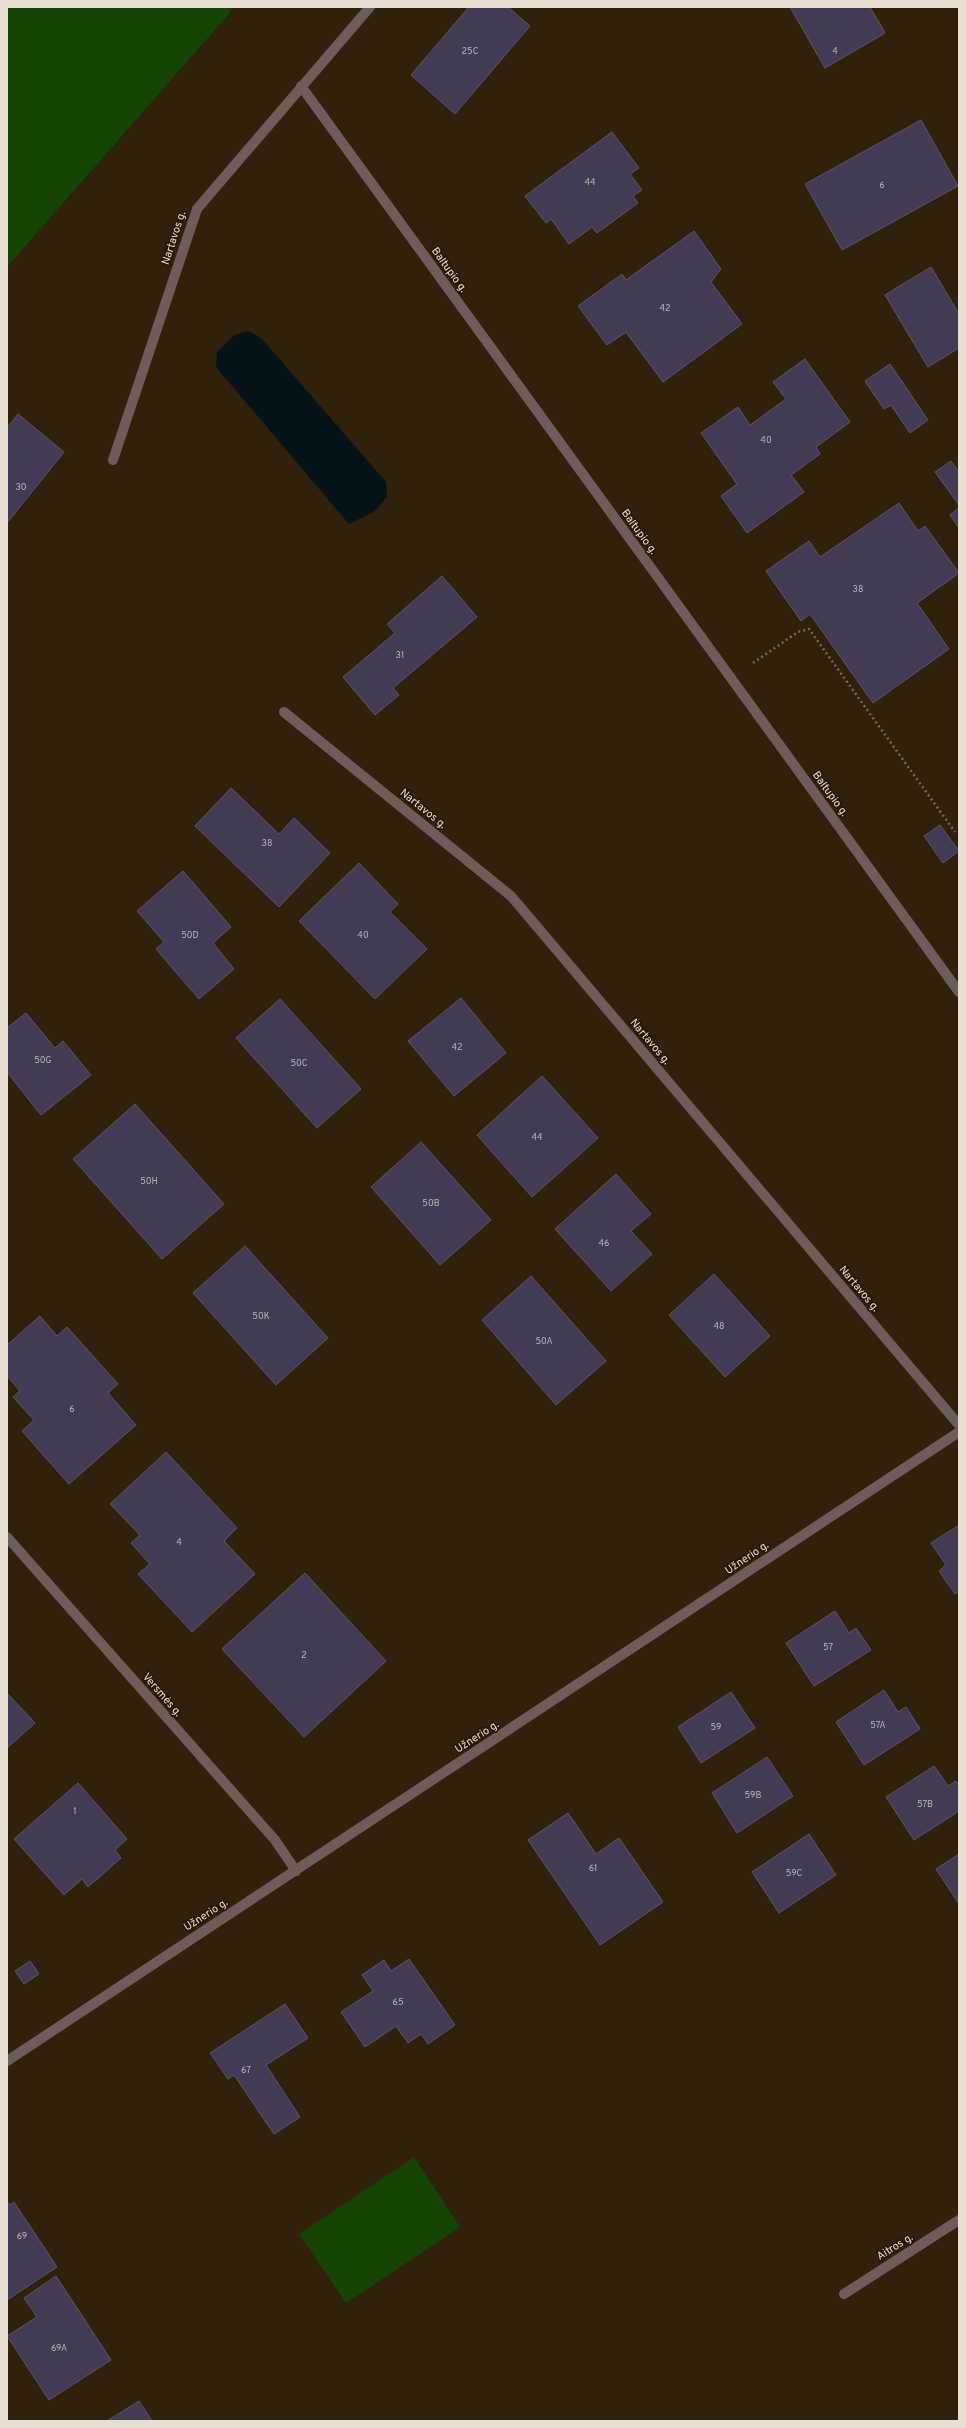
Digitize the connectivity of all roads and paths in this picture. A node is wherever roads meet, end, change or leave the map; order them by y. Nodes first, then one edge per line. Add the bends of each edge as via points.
1 (370, 7) edge
2 (301, 86) junction
3 (113, 460) dead end
4 (731, 678) junction
5 (284, 712) dead end
6 (955, 832) dead end
7 (959, 992) edge
8 (959, 1425) edge
9 (959, 1432) edge
10 (7, 1537) edge
11 (296, 1871) junction
12 (7, 2061) edge
13 (959, 2220) edge
14 (844, 2294) dead end

1 - 2 street, Nartavos g.
2 - 3 street, Nartavos g. via 197,209
2 - 4 street, Baltupio g.
4 - 6 path via 798,632 809,629
4 - 7 street, Baltupio g.
5 - 8 street, Nartavos g. via 510,896
9 - 11 street, Užnerio g.
10 - 11 street, Versmės g. via 274,1840
11 - 12 street, Užnerio g.
13 - 14 street, Aitros g.

